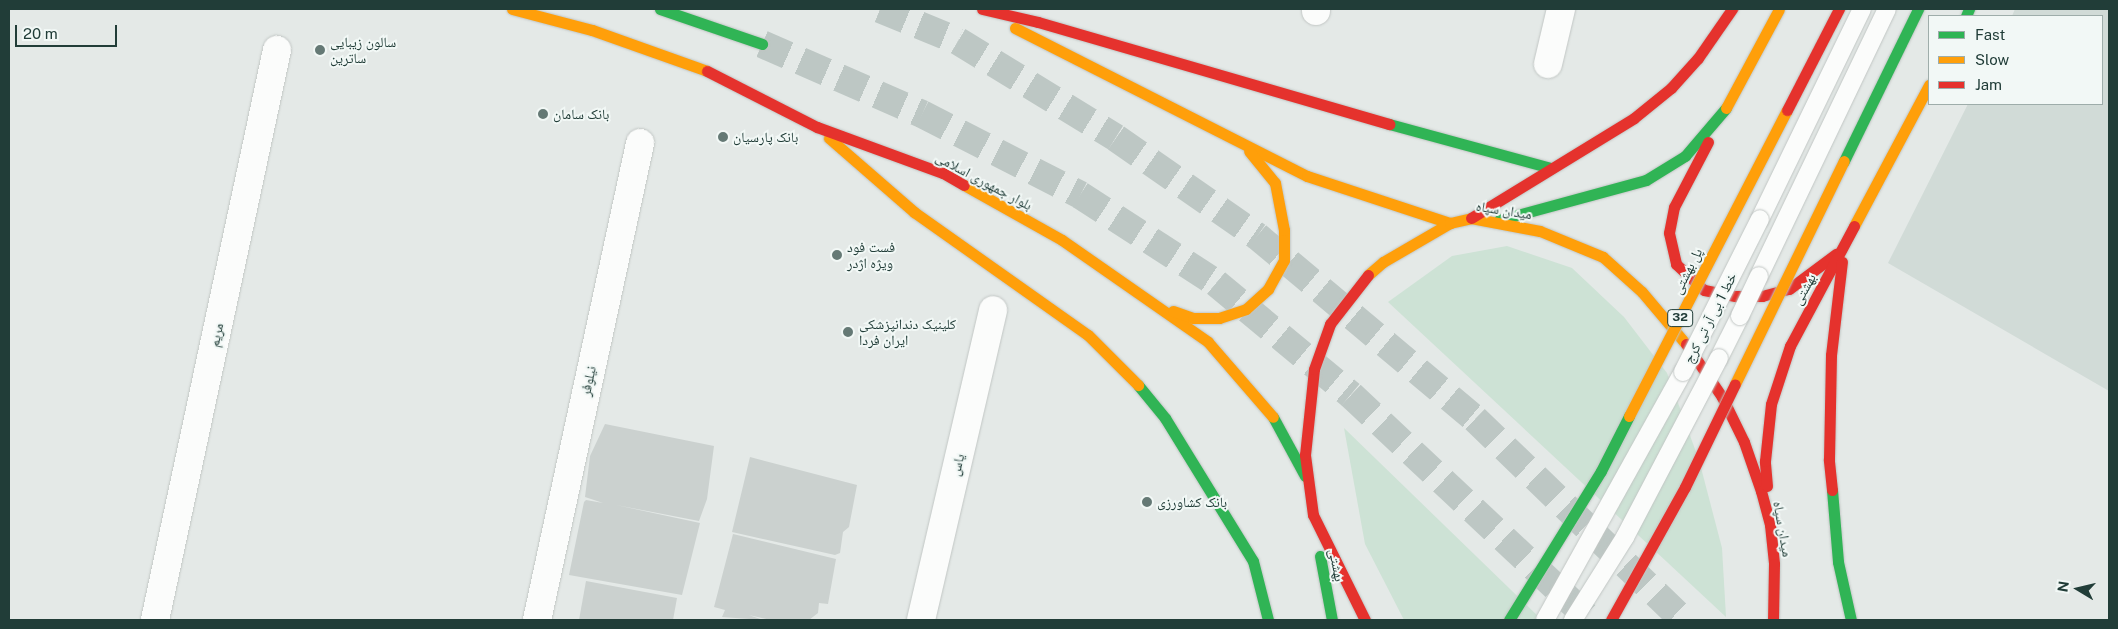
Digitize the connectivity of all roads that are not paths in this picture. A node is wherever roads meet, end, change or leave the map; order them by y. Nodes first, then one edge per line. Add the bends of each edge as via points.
1 (512, 9) edge
2 (660, 9) edge
3 (978, 9) edge
4 (982, 9) edge
5 (1561, 9) edge
6 (1732, 9) edge
7 (1779, 9) edge
8 (1838, 9) edge
9 (1862, 9) edge
10 (1888, 9) edge
11 (1918, 9) edge
12 (762, 44) tunnel mouth
13 (277, 50) dead end
14 (1548, 64) dead end
15 (1928, 87) edge
16 (1725, 110) junction
17 (817, 127) junction
18 (640, 142) dead end
19 (1245, 146) junction
20 (1551, 168) junction
21 (1471, 218) junction
22 (1496, 221) junction
23 (1450, 223) junction
24 (1844, 249) junction
25 (1158, 305) junction
26 (993, 310) dead end
27 (1305, 478) junction
28 (1312, 516) junction
29 (1770, 525) junction
30 (1774, 564) junction
31 (1787, 601) dead end
32 (155, 620) edge
33 (536, 620) edge
34 (921, 620) edge
35 (1268, 620) edge
36 (1332, 620) edge
37 (1364, 620) edge
38 (1509, 620) edge
39 (1544, 620) edge
40 (1573, 620) edge
41 (1611, 620) edge
42 (1772, 620) edge
43 (1851, 620) edge

1 - 17 main road, بلوار جمهوری اسلامی via 592,30 719,75
2 - 12 main road
3 - 19 main road
4 - 20 main road via 1038,22 1378,122
5 - 14 street
6 - 20 main road via 1698,58 1671,88 1634,118
7 - 16 main road
8 - 38 main road, پل بهشتی / 32, bridge via 1601,471
9 - 39 lane, خط 1 بی آر تی کرج, bridge via 1671,396
10 - 40 lane, خط 1 بی آر تی کرج, bridge via 1759,276 1625,537
11 - 41 main road, bridge via 1685,487
13 - 32 street, مریم
15 - 24 main road, بهشتى
16 - 22 main road via 1684,156 1646,180
16 - 24 main road via 1674,207 1670,233 1676,264 1704,290 1736,296 1762,296 1789,290
17 - 25 main road, بلوار جمهوری اسلامی via 943,173 1062,240
17 - 35 main road via 914,212 1088,335 1130,376 1165,418 1224,508 1253,561
18 - 33 street, نیلوفر
19 - 23 main road via 1307,176
19 - 25 main road via 1275,183 1281,207 1284,260 1268,289 1246,309 1220,318 1192,318
20 - 21 main road
21 - 22 main road, میدان سپاه
21 - 23 main road, میدان سپاه
22 - 29 main road, میدان سپاه via 1540,232 1603,257 1642,292 1689,346 1722,397 1744,442
23 - 27 main road, میدان سپاه via 1383,262 1358,286 1330,324 1314,369 1308,405
24 - 29 main road, بهشتى via 1790,346 1771,404 1765,461
24 - 43 main road via 1831,355 1829,459 1838,562
25 - 27 main road, بلوار جمهوری اسلامی via 1208,342 1272,415
26 - 34 street, یاس
27 - 28 main road, میدان سپاه
28 - 36 main road, بهشتى
28 - 37 main road, میدان سپاه
29 - 30 main road, میدان سپاه
30 - 31 main road
30 - 42 main road, میدان سپاه

